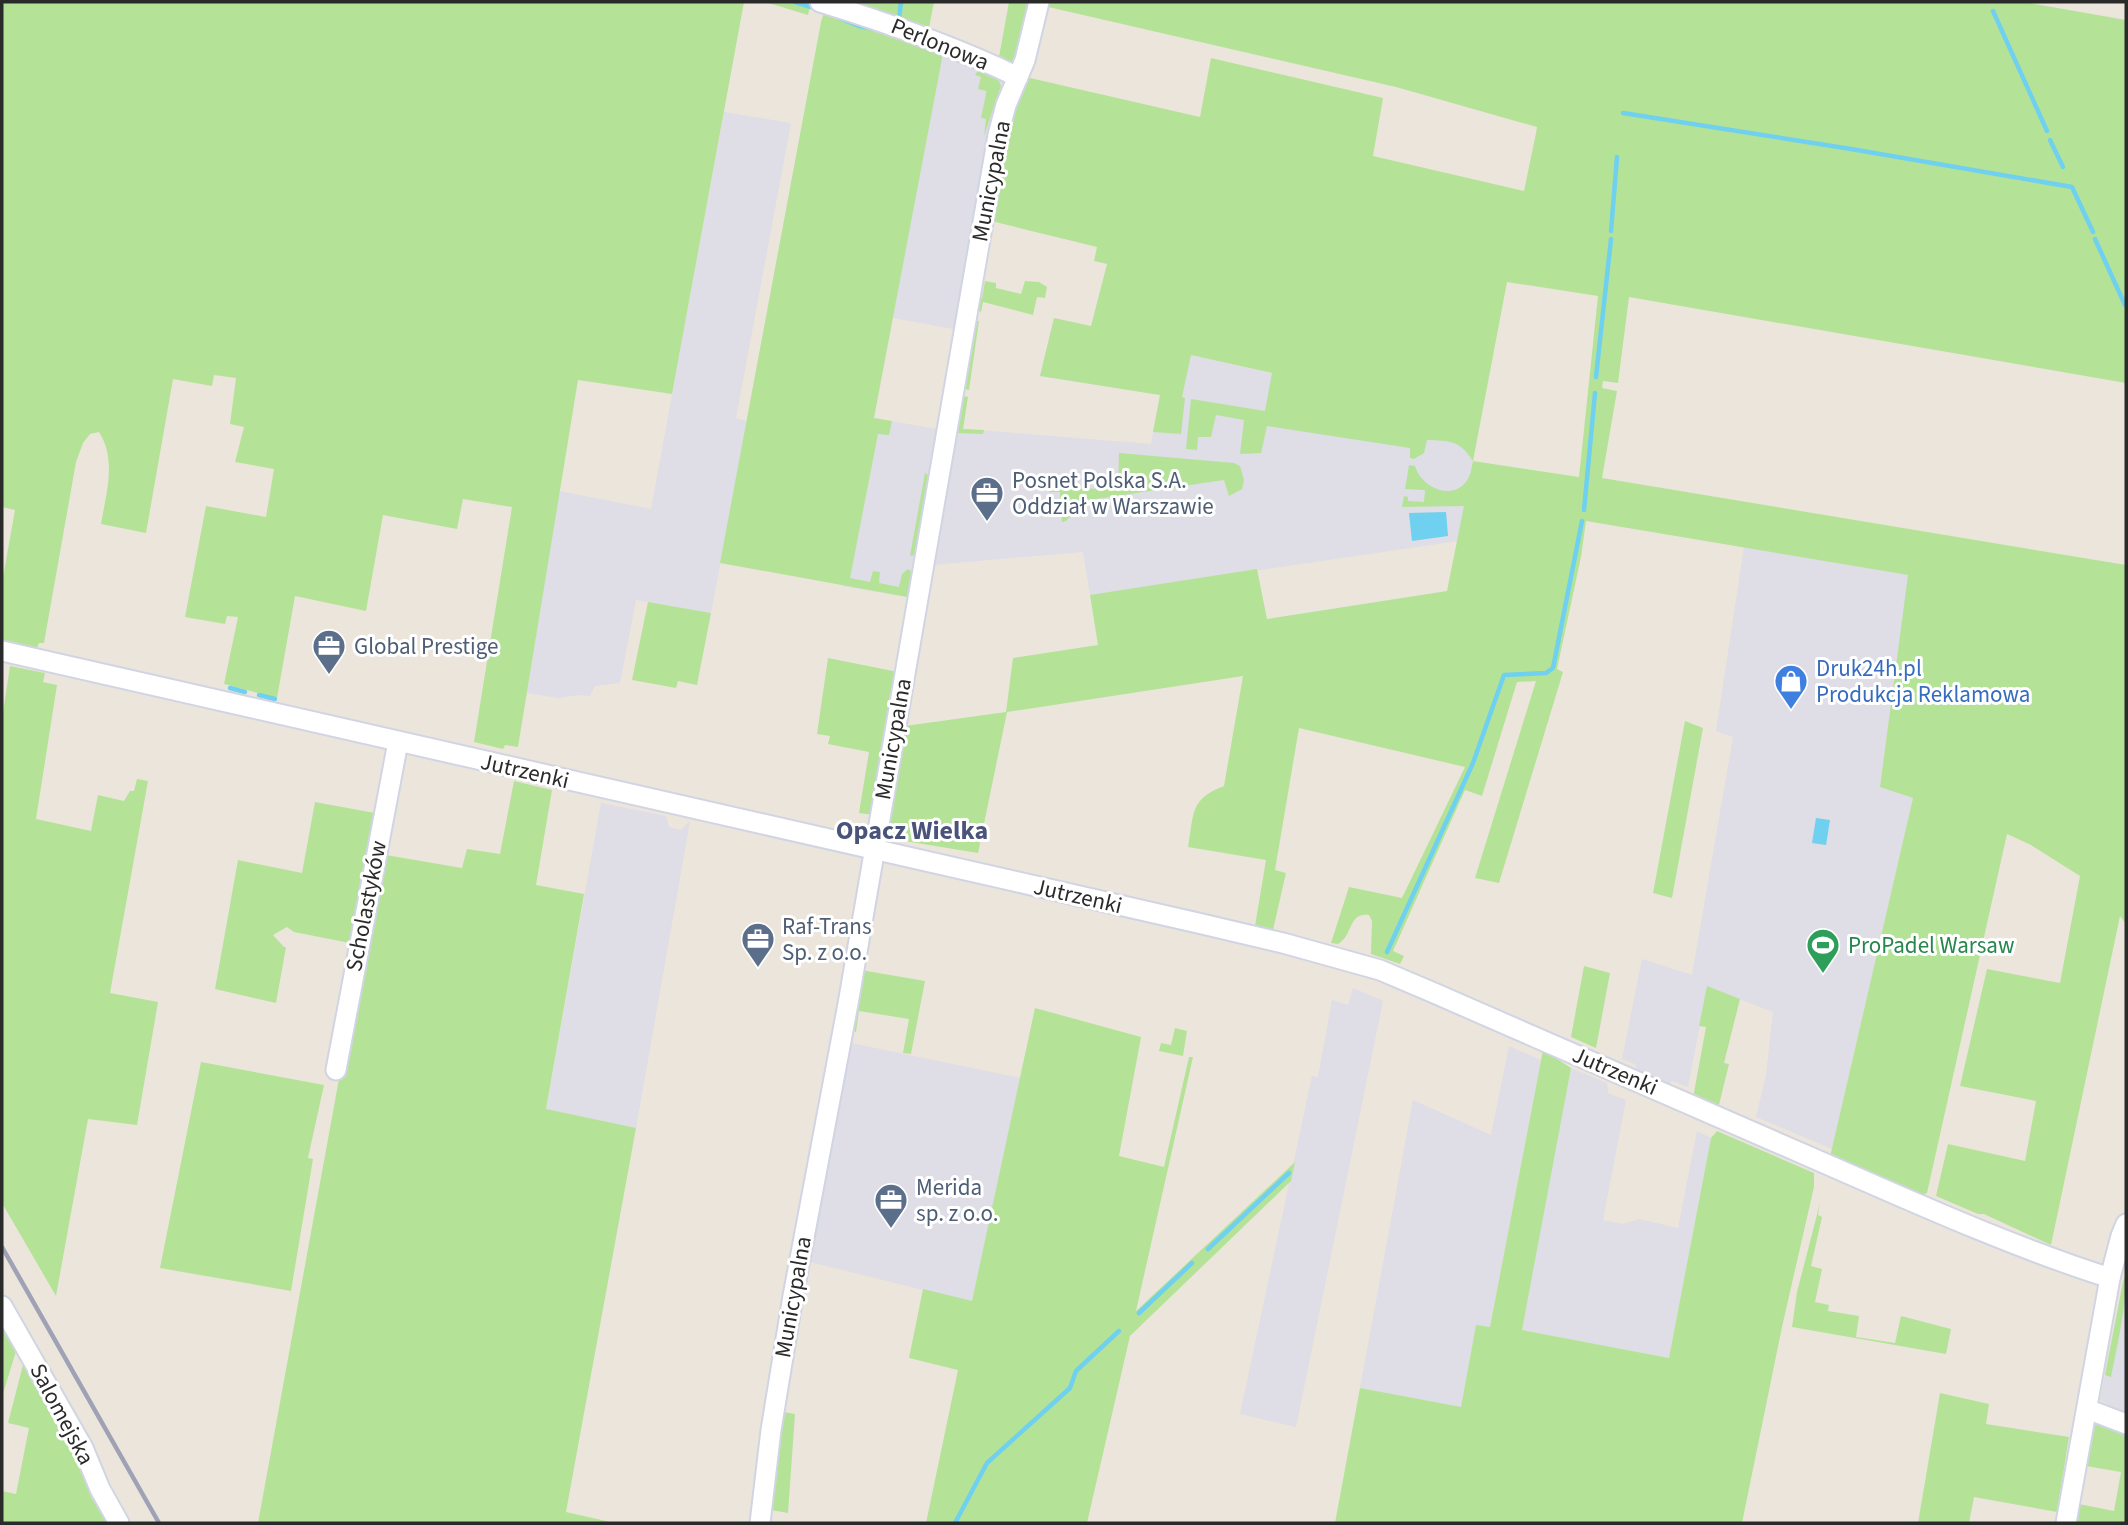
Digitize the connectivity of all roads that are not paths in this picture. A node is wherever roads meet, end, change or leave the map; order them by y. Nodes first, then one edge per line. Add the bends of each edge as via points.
1 (820, 2) edge
2 (1039, 2) edge
3 (1018, 76) junction
4 (2, 651) edge
5 (398, 742) junction
6 (875, 849) junction
7 (336, 1070) dead end
8 (2126, 1224) edge
9 (2110, 1278) junction
10 (2, 1306) edge
11 (2087, 1409) junction
12 (2126, 1424) edge
13 (119, 1523) edge
14 (760, 1523) edge
15 (2066, 1523) edge

1 - 3 street, Perlonowa via 944,44
2 - 3 street, Municypalna
3 - 6 street, Municypalna via 998,135
4 - 5 street, Jutrzenki
5 - 6 street, Jutrzenki
5 - 7 street, Scholastyków
6 - 9 street, Jutrzenki via 1275,941 1380,970 1928,1210
6 - 14 street, Municypalna via 793,1296
8 - 9 street
9 - 11 street
10 - 13 street, Salomejska via 83,1448
11 - 12 street
11 - 15 street

